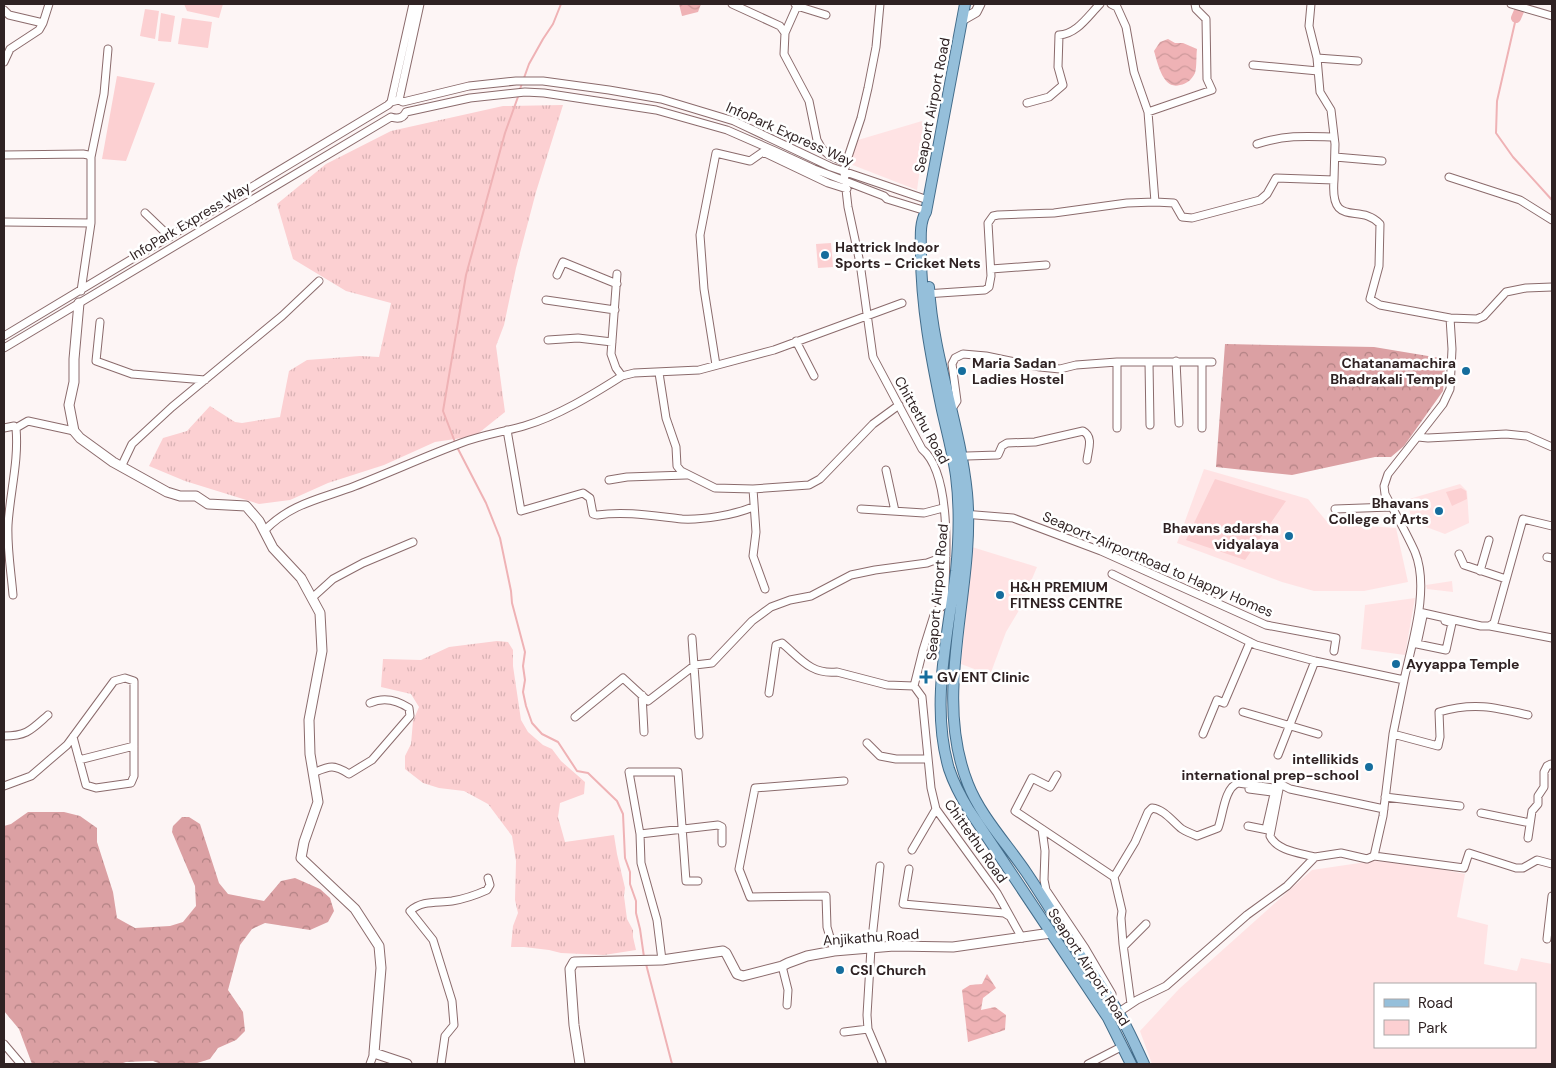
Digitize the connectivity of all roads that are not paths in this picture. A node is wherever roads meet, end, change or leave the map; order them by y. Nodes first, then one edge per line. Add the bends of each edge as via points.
1 (49, 4) edge
2 (413, 4) edge
3 (420, 4) edge
4 (732, 4) edge
5 (880, 4) edge
6 (965, 4) edge
7 (980, 4) edge
8 (1100, 4) edge
9 (1111, 4) edge
10 (1195, 4) edge
11 (1311, 4) edge
12 (796, 5) edge
13 (1513, 5) edge
14 (4, 10) edge
15 (826, 15) dead end
16 (1552, 16) edge
17 (962, 20) junction
18 (43, 23) junction
19 (785, 33) junction
20 (108, 49) dead end
21 (1317, 58) junction
22 (1358, 61) dead end
23 (4, 62) edge
24 (1253, 65) dead end
25 (1318, 70) junction
26 (399, 100) junction
27 (390, 103) junction
28 (1027, 103) dead end
29 (1148, 112) junction
30 (390, 117) junction
31 (1334, 138) junction
32 (1257, 144) dead end
33 (4, 155) edge
34 (91, 157) junction
35 (1335, 157) junction
36 (1382, 161) dead end
37 (846, 162) junction
38 (844, 172) junction
39 (1449, 177) dead end
40 (1334, 180) junction
41 (847, 186) junction
42 (886, 187) junction
43 (884, 196) junction
44 (901, 198) junction
45 (928, 200) junction
46 (1155, 202) junction
47 (146, 213) dead end
48 (925, 215) junction
49 (1552, 220) edge
50 (4, 222) edge
51 (91, 223) junction
52 (170, 237) junction
53 (1046, 265) dead end
54 (991, 269) junction
55 (617, 274) dead end
56 (557, 275) dead end
57 (319, 282) dead end
58 (617, 284) junction
59 (1552, 286) edge
60 (81, 291) junction
61 (926, 294) junction
62 (546, 300) dead end
63 (79, 303) junction
64 (902, 304) dead end
65 (615, 310) junction
66 (868, 317) junction
67 (1450, 318) junction
68 (100, 322) dead end
69 (4, 336) edge
70 (548, 340) dead end
71 (796, 341) junction
72 (612, 342) junction
73 (4, 348) edge
74 (1176, 361) junction
75 (1117, 362) junction
76 (1149, 362) junction
77 (1202, 362) junction
78 (1212, 362) dead end
79 (716, 365) junction
80 (659, 373) junction
81 (622, 376) junction
82 (814, 376) dead end
83 (205, 380) junction
84 (899, 405) junction
85 (946, 409) junction
86 (1179, 423) dead end
87 (1150, 425) dead end
88 (4, 428) edge
89 (16, 428) junction
90 (1117, 428) dead end
91 (1202, 428) dead end
92 (508, 430) junction
93 (74, 431) junction
94 (1418, 437) junction
95 (1552, 447) edge
96 (967, 456) dead end
97 (1087, 460) dead end
98 (122, 465) junction
99 (886, 470) dead end
100 (686, 474) junction
101 (609, 480) dead end
102 (753, 489) junction
103 (753, 507) junction
104 (1392, 507) junction
105 (943, 508) junction
106 (861, 509) dead end
107 (1335, 509) dead end
108 (895, 511) junction
109 (963, 514) junction
110 (1552, 526) edge
111 (264, 530) junction
112 (1489, 540) dead end
113 (413, 542) dead end
114 (1459, 554) dead end
115 (946, 556) junction
116 (1480, 571) junction
117 (1112, 574) dead end
118 (1506, 579) junction
119 (765, 589) dead end
120 (13, 595) dead end
121 (312, 598) junction
122 (947, 606) junction
123 (961, 608) junction
124 (1420, 615) junction
125 (1489, 626) junction
126 (692, 638) dead end
127 (1552, 638) edge
128 (1250, 642) junction
129 (1334, 651) dead end
130 (1315, 661) junction
131 (695, 665) junction
132 (1404, 680) junction
133 (914, 686) junction
134 (769, 693) dead end
135 (642, 695) junction
136 (370, 703) dead end
137 (1243, 712) dead end
138 (48, 715) dead end
139 (1528, 715) dead end
140 (575, 717) dead end
141 (1290, 725) junction
142 (644, 732) dead end
143 (1203, 734) dead end
144 (1318, 734) dead end
145 (1392, 734) junction
146 (700, 735) dead end
147 (4, 736) edge
148 (73, 737) junction
149 (867, 743) dead end
150 (134, 746) junction
151 (1278, 755) dead end
152 (928, 759) junction
153 (79, 760) junction
154 (1552, 765) edge
155 (313, 773) junction
156 (1057, 775) dead end
157 (844, 781) dead end
158 (1280, 784) junction
159 (4, 786) edge
160 (1249, 790) dead end
161 (1385, 797) junction
162 (1460, 806) dead end
163 (936, 809) junction
164 (1384, 809) junction
165 (1481, 813) dead end
166 (1530, 823) junction
167 (1248, 826) dead end
168 (682, 829) junction
169 (1042, 829) junction
170 (1268, 830) junction
171 (640, 834) junction
172 (1528, 838) dead end
173 (722, 842) dead end
174 (912, 850) dead end
175 (1374, 856) junction
176 (1315, 857) junction
177 (1552, 864) edge
178 (880, 866) dead end
179 (909, 868) dead end
180 (488, 878) dead end
181 (1114, 878) junction
182 (698, 881) dead end
183 (1552, 896) edge
184 (1010, 916) junction
185 (1146, 924) dead end
186 (1051, 933) junction
187 (1022, 938) junction
188 (1548, 939) dead end
189 (1124, 946) junction
190 (871, 948) junction
191 (834, 951) junction
192 (662, 960) junction
193 (782, 966) junction
194 (1131, 1004) junction
195 (787, 1005) dead end
196 (1120, 1011) junction
197 (868, 1029) junction
198 (844, 1032) dead end
199 (4, 1044) edge
200 (1122, 1046) junction
201 (374, 1053) junction
202 (882, 1062) dead end
203 (1130, 1063) edge
204 (21, 1064) edge
205 (370, 1064) edge
206 (407, 1064) edge
207 (441, 1064) edge
208 (580, 1064) edge
209 (1088, 1064) edge
210 (1144, 1064) edge

1 - 18 street
2 - 27 street
3 - 26 street
4 - 19 street via 780,26
5 - 37 street via 868,88
6 - 17 main road, Seaport Airport Road
7 - 17 street via 976,12
8 - 28 street via 1076,29 1059,35 1058,67 1063,85 1049,97
9 - 29 street via 1117,6 1126,27 1134,72
10 - 29 street via 1206,20 1207,79 1212,90
11 - 21 street via 1309,26
12 - 15 street
12 - 19 street
13 - 16 street
14 - 18 street via 9,15
17 - 45 main road, Seaport Airport Road
18 - 23 street via 39,30 10,49
19 - 37 street via 784,54 809,101 817,140 829,155
20 - 34 street via 104,94
21 - 22 street
21 - 25 street
24 - 25 street
25 - 31 street via 1320,92 1331,110
26 - 27 street, InfoPark Express Way
26 - 38 street, InfoPark Express Way via 403,102 469,86 516,81 543,81 609,90 660,99 734,121
27 - 30 street via 387,111
27 - 52 street, InfoPark Express Way
29 - 46 street
30 - 41 street, InfoPark Express Way via 398,119 406,112 470,98 544,93 656,110 727,130
30 - 63 street, InfoPark Express Way
31 - 32 street via 1296,136
31 - 35 street
33 - 34 street via 88,154
34 - 51 street
35 - 36 street
35 - 40 street
37 - 38 street
38 - 41 street, Chittethu Road
38 - 42 street, InfoPark Express Way
39 - 49 street via 1520,200
40 - 46 street via 1276,178 1260,200 1192,218 1182,216 1174,203
40 - 67 street via 1339,210 1364,215 1380,224 1379,266 1370,299 1380,305
41 - 43 street, InfoPark Express Way
41 - 66 street, Chittethu Road
41 - 79 street via 828,183 763,152 750,161 716,153 700,235 704,290
42 - 44 street
42 - 44 street, InfoPark Express Way via 903,191
43 - 44 street
43 - 44 street, InfoPark Express Way via 893,201
44 - 45 street, InfoPark Express Way
44 - 48 street
45 - 48 main road, Seaport Airport Road
46 - 54 street via 994,216 988,223
47 - 52 street
48 - 61 main road, Seaport Airport Road via 921,237
50 - 51 street
51 - 60 street
52 - 60 street, InfoPark Express Way
53 - 54 street
54 - 61 street via 991,282 985,290
55 - 58 street
56 - 58 street via 564,262
57 - 83 street
58 - 65 street
59 - 67 street via 1506,292 1484,316 1477,319
60 - 69 street, InfoPark Express Way
61 - 85 main road, Seaport Airport Road via 930,351
62 - 65 street
63 - 73 street, InfoPark Express Way
63 - 93 street via 74,382 69,405
64 - 66 street
65 - 72 street
66 - 71 street
66 - 84 street, Chittethu Road via 873,357
67 - 94 street via 1450,389
68 - 83 street via 96,361 132,374
70 - 72 street via 578,338
71 - 79 street
71 - 82 street
72 - 81 street via 612,358
74 - 76 street
74 - 77 street
74 - 86 street
75 - 76 street
75 - 85 street via 1060,369 963,354 952,364 957,401 954,407
75 - 90 street
76 - 87 street
77 - 78 street
77 - 91 street
79 - 80 street via 699,370
80 - 81 street
80 - 100 street via 667,423 676,447 677,466
81 - 92 street via 549,417
83 - 98 street via 132,444
84 - 102 street via 873,424 820,480 809,485
84 - 105 street, Chittethu Road via 922,449 933,462 939,477
85 - 109 main road, Seaport Airport Road
88 - 89 street
89 - 93 street via 28,421
89 - 120 street via 18,448 8,523
92 - 103 street via 521,511 583,492 590,498 593,514 598,516 628,514 701,518
92 - 111 street via 462,443 303,504 284,513
93 - 98 street via 113,462
94 - 95 street via 1506,434 1527,436
94 - 104 street via 1388,474 1384,486
96 - 97 street via 998,455 1006,443 1035,442 1083,431 1090,439
98 - 111 street via 167,492 196,496 208,504 246,506
99 - 108 street
100 - 101 street
100 - 102 street via 715,488
102 - 103 street
103 - 119 street via 756,532 753,556
104 - 107 street
104 - 124 street via 1415,553 1420,574
105 - 108 street via 924,513
105 - 115 street, Chittethu Road
106 - 108 street
109 - 122 main road, Seaport Airport Road
109 - 123 main road, Seaport Airport Road via 968,552
109 - 129 street, Seaport-AirportRoad to Happy Homes via 1013,518 1061,535 1266,625 1336,638
110 - 118 street via 1523,519
111 - 121 street via 273,548 301,578
112 - 116 street
113 - 121 street via 363,562 333,579
114 - 116 street via 1464,565
115 - 122 street, Chittethu Road
115 - 131 street via 927,564 851,575 811,596 771,607 752,621 712,663
116 - 118 street
117 - 128 street
118 - 125 street via 1494,624
121 - 155 street via 320,613 322,644 310,720
122 - 123 main road
122 - 133 street via 934,615
122 - 186 main road, Seaport Airport Road via 940,703 949,769 969,810
123 - 196 main road, Seaport Airport Road via 953,702 958,744 969,786
124 - 124 street via 1452,623 1446,650 1417,644
124 - 125 street
124 - 132 street
125 - 127 street
126 - 131 street
128 - 130 street
128 - 143 street via 1224,703 1217,700
130 - 132 street
130 - 141 street
131 - 135 street via 648,701
131 - 146 street
132 - 145 street
133 - 134 street via 896,687 837,672 815,670 782,643 776,645
133 - 152 street, Chittethu Road via 922,697
135 - 140 street via 623,678
135 - 142 street
136 - 155 street via 388,700 404,705 409,708 410,716 372,760 349,774 336,766
137 - 141 street
138 - 147 street via 31,731 19,736
139 - 145 street via 1492,707 1458,707 1439,712 1438,746
141 - 144 street
141 - 151 street
145 - 161 street
148 - 150 street via 114,681 125,678 134,681
148 - 153 street
148 - 159 street via 31,776
149 - 152 street via 880,756
150 - 153 street
150 - 153 street via 131,783 96,788 86,785
152 - 163 street, Chittethu Road
154 - 166 street via 1547,766 1544,772 1544,787
155 - 201 street via 318,802 301,858 355,908 380,946
156 - 169 street via 1050,787 1032,778 1015,810
157 - 191 street via 755,788 739,868 750,898 826,896 827,927
158 - 164 street via 1290,789
158 - 170 street
158 - 181 street via 1274,788 1234,784 1218,828 1197,836 1184,831 1168,816 1152,808
160 - 170 street via 1274,794
161 - 162 street
161 - 164 street
163 - 174 street
163 - 184 street, Chittethu Road
164 - 175 street
165 - 166 street
166 - 172 street
167 - 170 street
168 - 171 street
168 - 171 street via 678,772 629,772
168 - 173 street via 720,826
168 - 182 street via 686,882
169 - 181 street
169 - 196 street via 1046,890 1085,948
170 - 176 street via 1273,842 1282,848
171 - 192 street via 641,864 657,920
175 - 176 street via 1367,859 1340,853
175 - 177 street via 1464,868 1469,854 1516,868 1537,860
176 - 194 street via 1287,886 1247,915 1166,986
178 - 190 street
179 - 184 street via 903,904
180 - 207 street via 490,885 487,890 454,900 417,904 410,911 433,940 452,1001 454,1025 445,1036
181 - 189 street via 1122,911
183 - 188 street
184 - 187 street, Chittethu Road
185 - 189 street
186 - 187 street, Anjikathu Road
186 - 200 main road, Seaport Airport Road via 1108,1018
187 - 190 street, Anjikathu Road via 953,947
189 - 194 street
190 - 191 street, Anjikathu Road
190 - 197 street
191 - 193 street, Anjikathu Road via 807,956
192 - 193 street, Anjikathu Road via 723,950 737,974 743,976
192 - 208 street, Anjikathu Road via 572,963 574,1025
193 - 195 street via 788,990
194 - 196 street
196 - 210 main road, Seaport Airport Road
197 - 198 street
197 - 202 street
199 - 204 street
200 - 203 main road, Seaport Airport Road
200 - 209 street
201 - 205 street
201 - 206 street

